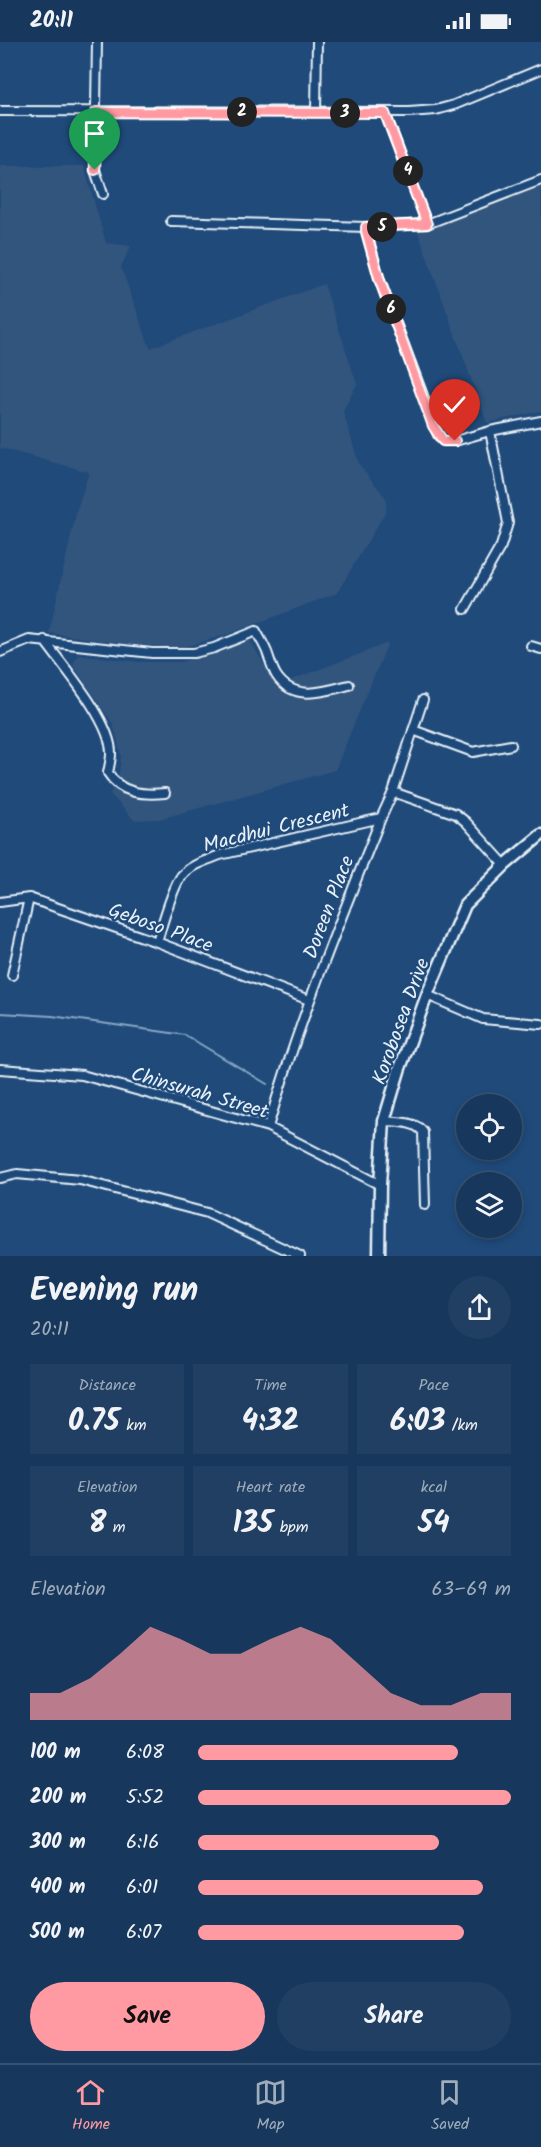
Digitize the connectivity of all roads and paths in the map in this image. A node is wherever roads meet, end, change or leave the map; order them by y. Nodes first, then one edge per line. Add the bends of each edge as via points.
1 (96, 42) edge
2 (317, 42) edge
3 (541, 69) edge
4 (0, 111) edge
5 (96, 112) junction
6 (316, 112) junction
7 (385, 113) junction
8 (541, 180) edge
9 (103, 194) dead end
10 (171, 221) dead end
11 (427, 224) junction
12 (366, 227) junction
13 (541, 421) edge
14 (490, 431) junction
15 (465, 609) dead end
16 (44, 640) junction
17 (531, 646) dead end
18 (541, 649) edge
19 (0, 652) edge
20 (349, 685) dead end
21 (423, 700) dead end
22 (413, 730) junction
23 (511, 745) dead end
24 (393, 792) junction
25 (165, 793) dead end
26 (381, 818) junction
27 (541, 835) edge
28 (505, 865) junction
29 (29, 898) junction
30 (0, 902) edge
31 (157, 942) junction
32 (12, 975) dead end
33 (427, 995) junction
34 (309, 1000) junction
35 (541, 1024) edge
36 (0, 1069) edge
37 (384, 1121) junction
38 (268, 1127) junction
39 (0, 1178) edge
40 (380, 1185) junction
41 (425, 1205) dead end
42 (300, 1256) edge
43 (379, 1256) edge

1 - 5 street
2 - 6 street
3 - 7 street via 454,105
4 - 5 street
5 - 6 street
5 - 9 street via 95,170
6 - 7 street
7 - 11 street
8 - 11 street
10 - 12 street
11 - 12 street
12 - 14 street via 380,281 438,435 443,441 455,441
13 - 14 street
14 - 15 street via 508,523 501,546
16 - 19 street via 28,640
16 - 20 street via 177,654 214,648 256,631 275,674 286,688 320,693
16 - 25 street via 88,698 104,728 111,752 108,773 114,782 144,795
17 - 18 street
21 - 22 street, Doreen Place
22 - 23 street via 473,752
22 - 24 street, Doreen Place
24 - 26 street, Doreen Place
24 - 28 street via 456,813
26 - 31 street, Macdhui Crescent via 220,855 197,864 182,875
26 - 34 street, Doreen Place
27 - 28 main road, Korobosea Drive
28 - 33 main road, Korobosea Drive via 465,905
29 - 30 street, Geboso Place
29 - 31 street, Geboso Place
29 - 32 street
31 - 34 street, Geboso Place
33 - 35 street via 483,1019
33 - 37 main road, Korobosea Drive
34 - 38 street, Doreen Place
36 - 38 street, Chinsurah Street via 82,1075
37 - 40 main road, Korobosea Drive
37 - 41 street via 404,1122 423,1132
38 - 40 street, Chinsurah Street
39 - 42 street via 17,1174 80,1180 207,1213
40 - 43 main road, Korobosea Drive

